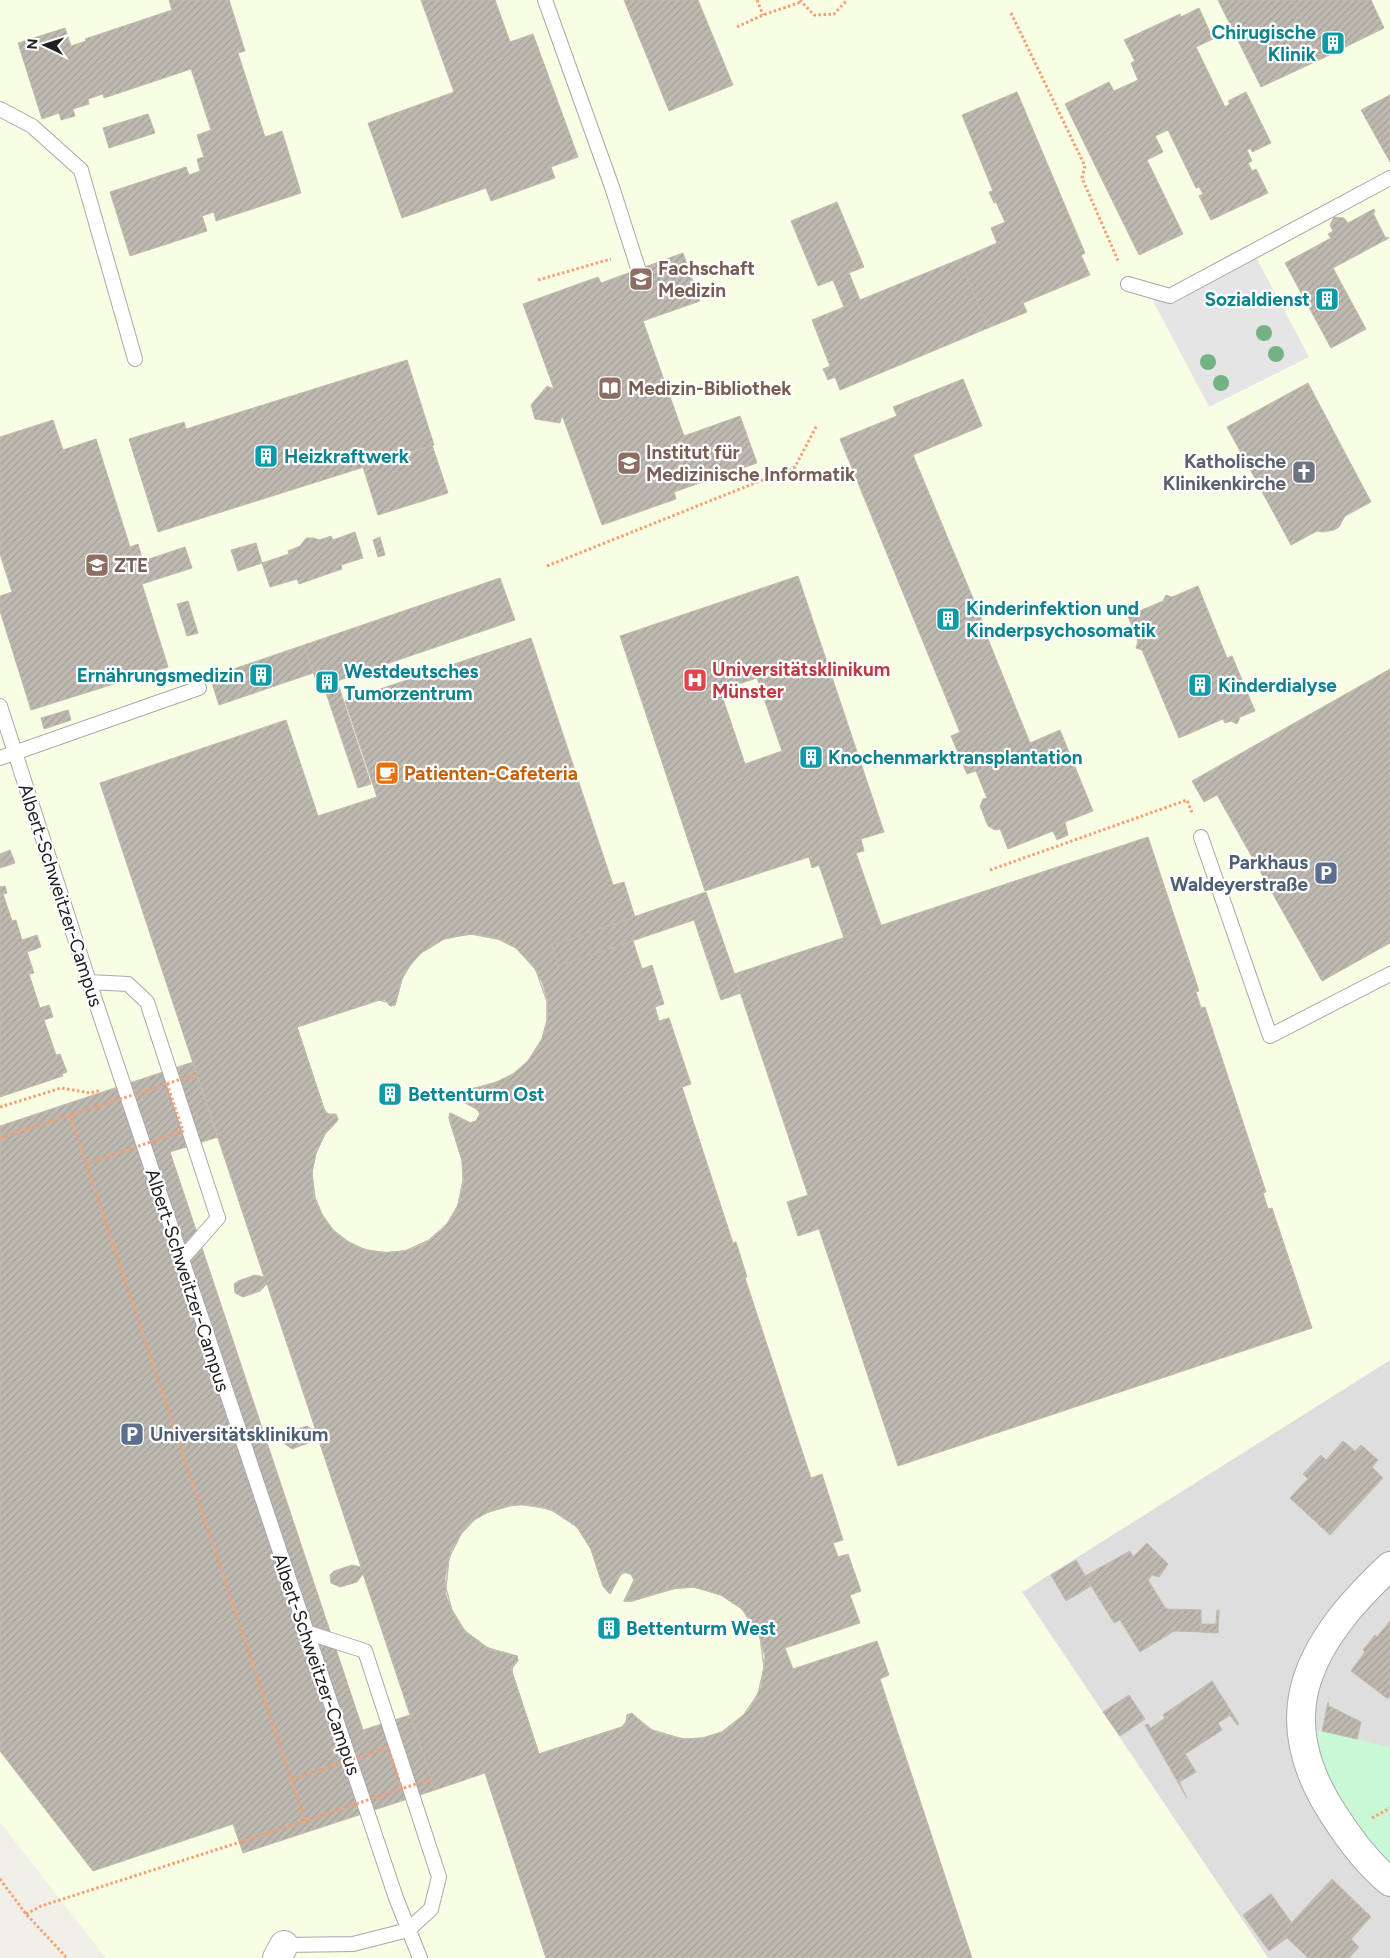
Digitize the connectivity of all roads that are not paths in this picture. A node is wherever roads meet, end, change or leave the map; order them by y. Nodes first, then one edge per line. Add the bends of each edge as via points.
1 (545, 0) edge
2 (0, 109) edge
3 (1390, 178) edge
4 (638, 268) dead end
5 (1128, 284) road end
6 (135, 359) dead end
7 (200, 688) dead end
8 (0, 706) edge
9 (14, 753) junction
10 (0, 758) edge
11 (1201, 837) road end
12 (1390, 974) edge
13 (89, 982) junction
14 (181, 1260) junction
15 (1390, 1566) edge
16 (306, 1632) junction
17 (1390, 1882) edge
18 (408, 1930) junction
19 (280, 1952) edge
20 (420, 1958) edge

1 - 4 lane
2 - 6 lane via 32,126 81,170
3 - 5 lane via 1170,296
7 - 9 lane
8 - 9 lane, Albert-Schweitzer-Campus
9 - 10 lane
9 - 13 lane, Albert-Schweitzer-Campus
11 - 12 lane via 1270,1036
13 - 14 lane, Albert-Schweitzer-Campus
13 - 14 lane via 128,984 147,1002 163,1049 218,1218
14 - 16 lane, Albert-Schweitzer-Campus
15 - 17 street via 1354,1603 1319,1652 1303,1692 1301,1715 1305,1759 1314,1781 1362,1855
16 - 18 lane, Albert-Schweitzer-Campus
16 - 18 lane via 365,1651 382,1700 439,1877 431,1908
18 - 19 lane via 353,1944
18 - 20 lane, Albert-Schweitzer-Campus

